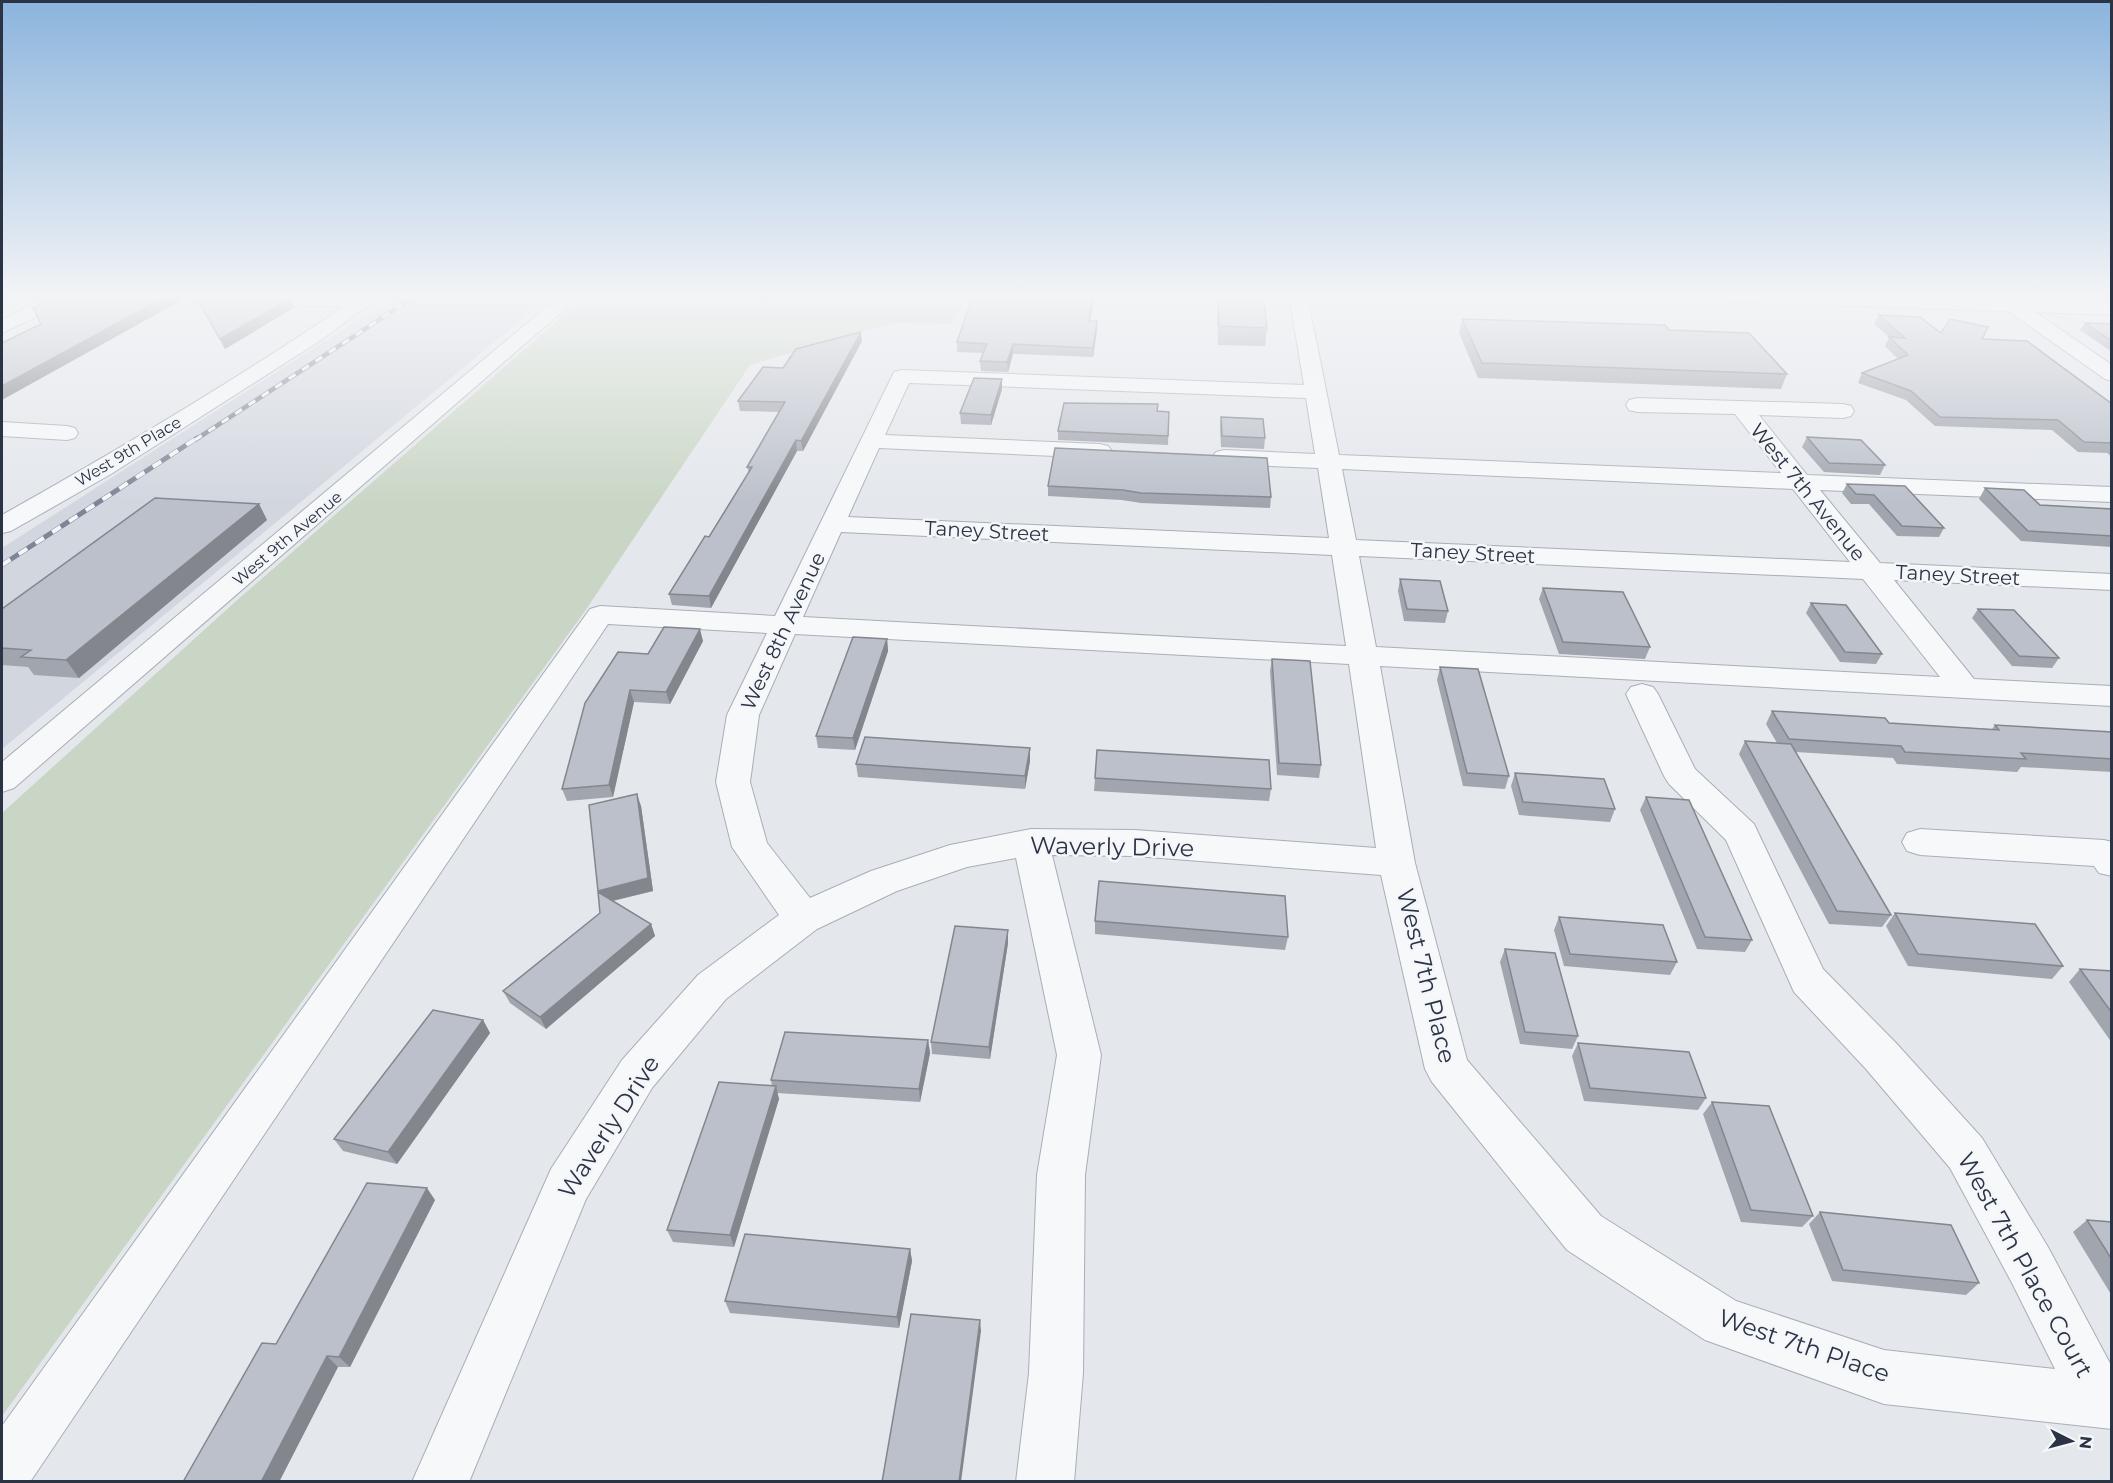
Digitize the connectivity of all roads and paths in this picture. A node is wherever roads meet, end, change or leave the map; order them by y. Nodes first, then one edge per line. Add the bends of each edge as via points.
1 (266, 364) edge
2 (491, 364) edge
3 (1310, 364) edge
4 (1315, 392) junction
5 (1636, 405) dead end
6 (1741, 408) junction
7 (1843, 411) dead end
8 (2, 429) edge
9 (67, 433) dead end
10 (871, 441) junction
11 (1117, 452) edge
12 (1199, 456) edge
13 (1328, 461) junction
14 (1800, 482) junction
15 (2112, 495) edge
16 (5, 520) edge
17 (834, 524) junction
18 (1344, 547) junction
19 (1872, 571) junction
20 (2112, 582) edge
21 (784, 626) junction
22 (1363, 656) junction
23 (1965, 688) junction
24 (1642, 694) dead end
25 (2112, 696) edge
26 (2, 780) edge
27 (1031, 842) junction
28 (1920, 843) dead end
29 (1397, 863) junction
30 (2112, 863) edge
31 (803, 918) junction
32 (2106, 1401) edge
33 (2, 1473) edge
34 (440, 1482) edge
35 (1045, 1482) edge

1 - 16 street, West 9th Place via 102,469
2 - 26 street, West 9th Avenue
3 - 4 street, West 7th Place
4 - 10 street, West 8th Avenue via 902,376
4 - 13 street, West 7th Place
5 - 6 street
6 - 7 street
6 - 14 street, West 7th Avenue
8 - 9 street
10 - 11 street
10 - 17 street, West 8th Avenue
12 - 13 street
13 - 14 street
13 - 18 street, West 7th Place
14 - 15 street
14 - 19 street, West 7th Avenue
17 - 18 street, Taney Street
17 - 21 street, West 8th Avenue
18 - 19 street, Taney Street
18 - 22 street, West 7th Place
19 - 20 street, Taney Street
19 - 23 street, West 7th Avenue
21 - 22 street
21 - 31 street, West 8th Avenue via 743,715 733,782 750,847
21 - 33 street via 600,615
22 - 23 street
22 - 29 street, West 7th Place
23 - 25 street
24 - 32 street, West 7th Place Court via 1681,776 1741,832 1808,980 1966,1153
27 - 29 street, Waverly Drive via 1135,843
27 - 31 street, Waverly Drive via 952,858 884,881
27 - 35 street via 1079,1055 1061,1175 1056,1373
28 - 30 street via 2104,853
29 - 32 street, West 7th Place via 1447,1069 1584,1233 1723,1322 1884,1377
31 - 34 street, Waverly Drive via 712,987 637,1074 568,1185

